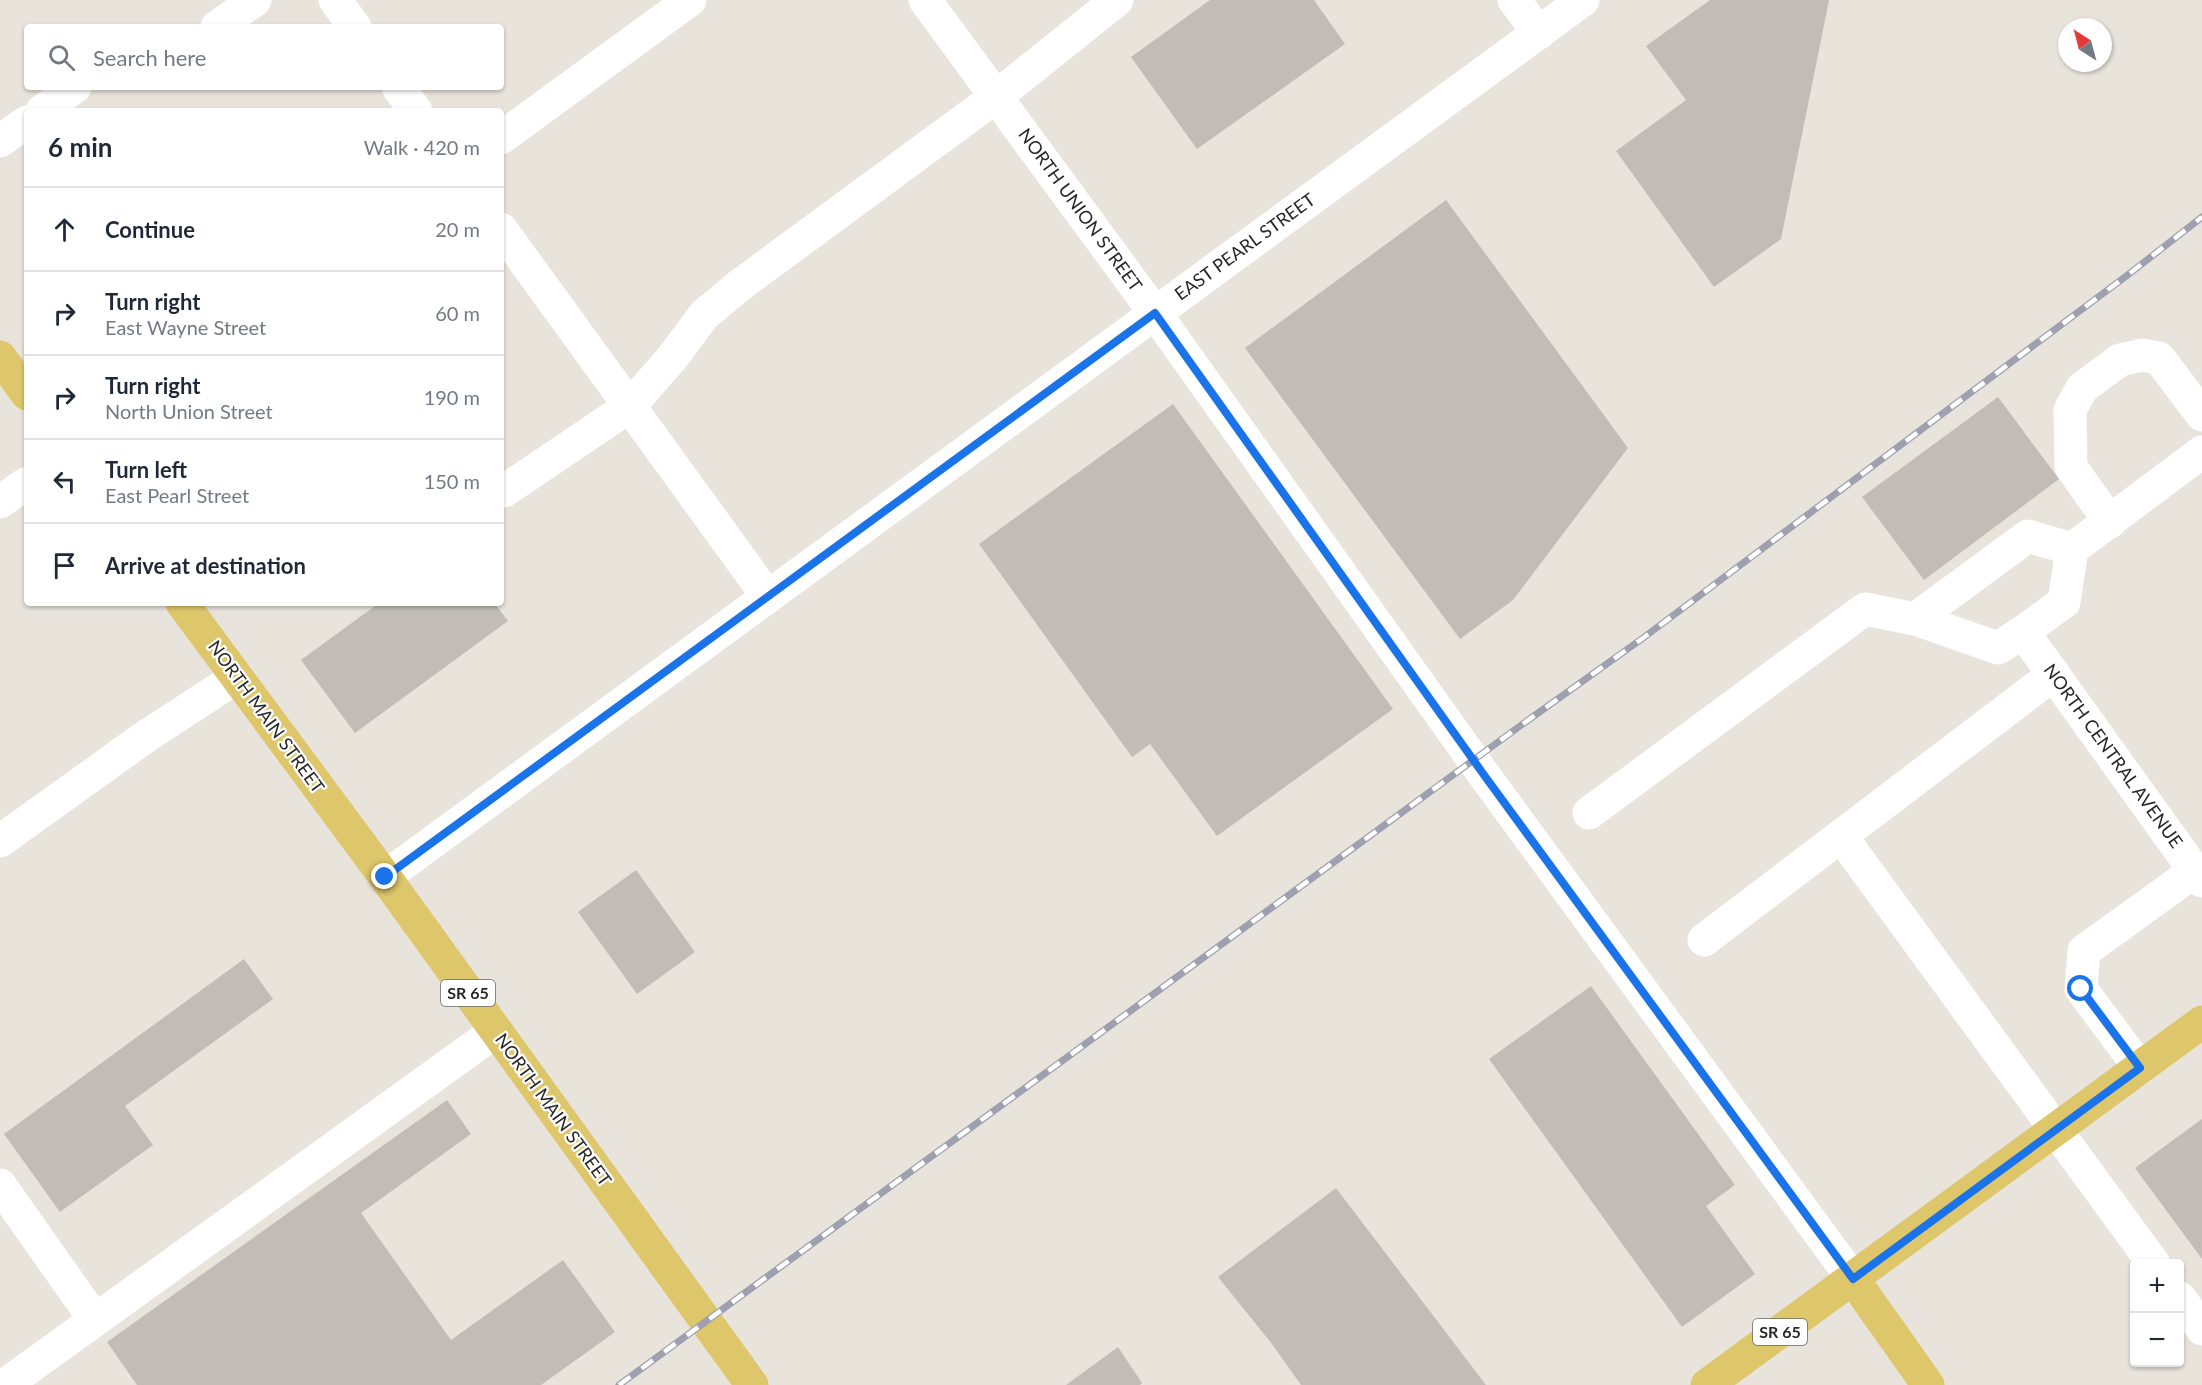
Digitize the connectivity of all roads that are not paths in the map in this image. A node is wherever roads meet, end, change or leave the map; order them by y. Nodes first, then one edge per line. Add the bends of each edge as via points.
1 (255, 0) edge
2 (335, 0) edge
3 (690, 0) edge
4 (925, 0) edge
5 (1117, 0) edge
6 (1514, 0) edge
7 (1583, 0) edge
8 (221, 24) edge
9 (353, 24) edge
10 (1539, 33) junction
11 (71, 90) edge
12 (400, 90) edge
13 (997, 96) junction
14 (46, 108) edge
15 (414, 108) edge
16 (24, 124) edge
17 (504, 136) edge
18 (0, 141) edge
19 (504, 232) edge
20 (1155, 313) junction
21 (0, 357) edge
22 (24, 390) edge
23 (630, 406) junction
24 (2202, 415) edge
25 (2202, 452) edge
26 (24, 485) edge
27 (504, 491) dead end
28 (0, 502) edge
29 (2110, 522) junction
30 (2072, 549) junction
31 (768, 597) junction
32 (184, 606) edge
33 (1915, 619) junction
34 (2023, 632) junction
35 (2054, 674) junction
36 (237, 677) junction
37 (1589, 813) dead end
38 (1841, 836) junction
39 (0, 841) edge
40 (2198, 876) edge
41 (385, 877) junction
42 (1704, 940) dead end
43 (2202, 1022) edge
44 (496, 1031) junction
45 (2140, 1068) junction
46 (2056, 1130) junction
47 (0, 1185) edge
48 (2151, 1259) edge
49 (1853, 1279) junction
50 (2184, 1304) edge
51 (95, 1320) junction
52 (2202, 1329) edge
53 (5, 1385) edge
54 (752, 1385) edge
55 (1707, 1385) edge
56 (1928, 1385) edge

1 - 8 street
2 - 9 street
3 - 17 street
4 - 13 street, NORTH UNION STREET
5 - 13 street
6 - 10 street
7 - 10 street, EAST PEARL STREET
10 - 20 street, EAST PEARL STREET
11 - 14 street
12 - 15 street
13 - 20 street, NORTH UNION STREET
13 - 23 street via 704,315
16 - 18 street
19 - 23 street
20 - 31 street, EAST PEARL STREET
20 - 49 street, NORTH UNION STREET via 1484,775
21 - 22 main road
23 - 27 street
23 - 31 street
24 - 29 street via 2159,358 2142,355 2121,360 2082,388 2070,410 2071,467
25 - 29 street
26 - 28 street
29 - 30 street
30 - 33 street via 2028,536
30 - 34 street via 2064,602
31 - 41 street, EAST PEARL STREET
32 - 36 main road, NORTH MAIN STREET / SR 65
33 - 34 street via 1998,648
33 - 37 street via 1865,609
34 - 35 street, NORTH CENTRAL AVENUE
35 - 38 street
35 - 40 street, NORTH CENTRAL AVENUE
36 - 39 street via 145,736
36 - 41 main road, NORTH MAIN STREET / SR 65
38 - 42 street
38 - 46 street
40 - 45 street via 2084,951 2081,989
41 - 44 main road, NORTH MAIN STREET / SR 65
43 - 45 main road, SR 65
44 - 51 street
44 - 54 main road, NORTH MAIN STREET / SR 65
45 - 46 main road, SR 65
46 - 48 street
46 - 49 main road, SR 65
47 - 51 street
49 - 55 main road, SR 65
49 - 56 main road, NORTH UNION STREET
50 - 52 street
51 - 53 street

